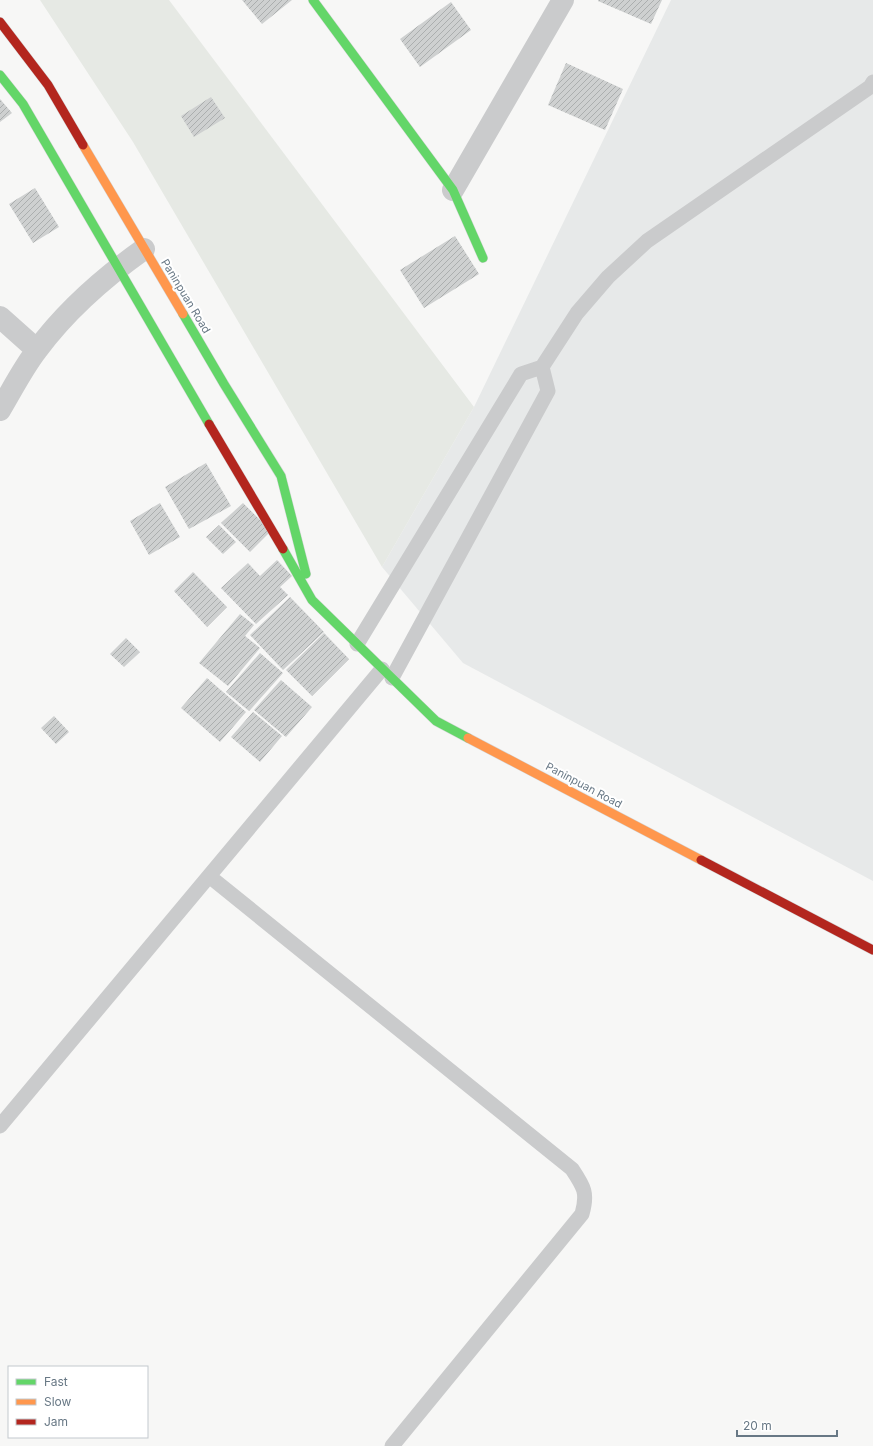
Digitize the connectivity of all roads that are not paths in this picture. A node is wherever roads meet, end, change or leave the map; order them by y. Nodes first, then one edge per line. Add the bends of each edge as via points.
1 (313, 0) edge
2 (563, 0) edge
3 (0, 22) edge
4 (0, 75) edge
5 (872, 85) edge
6 (453, 190) junction
7 (144, 249) junction
8 (483, 258) dead end
9 (119, 267) junction
10 (0, 317) edge
11 (36, 350) junction
12 (542, 366) junction
13 (0, 410) edge
14 (312, 600) junction
15 (357, 644) junction
16 (387, 673) junction
17 (209, 876) junction
18 (873, 950) edge
19 (0, 1126) edge
20 (392, 1446) edge

1 - 6 main road
2 - 6 street
3 - 7 main road, Paninpuan Road via 48,86
4 - 9 main road, Paninpuan Road via 23,104
5 - 12 lane via 647,242 608,277 577,313
6 - 8 main road
7 - 9 street
7 - 14 main road, Paninpuan Road via 281,476
9 - 11 street via 74,307
9 - 14 main road, Paninpuan Road
10 - 11 street
11 - 13 street
12 - 15 lane via 521,374
12 - 16 lane via 548,391
14 - 15 main road, Paninpuan Road
15 - 16 main road, Paninpuan Road
16 - 17 lane
16 - 18 main road, Paninpuan Road via 436,721
17 - 19 lane
17 - 20 lane via 572,1169 583,1185 585,1201 582,1214

